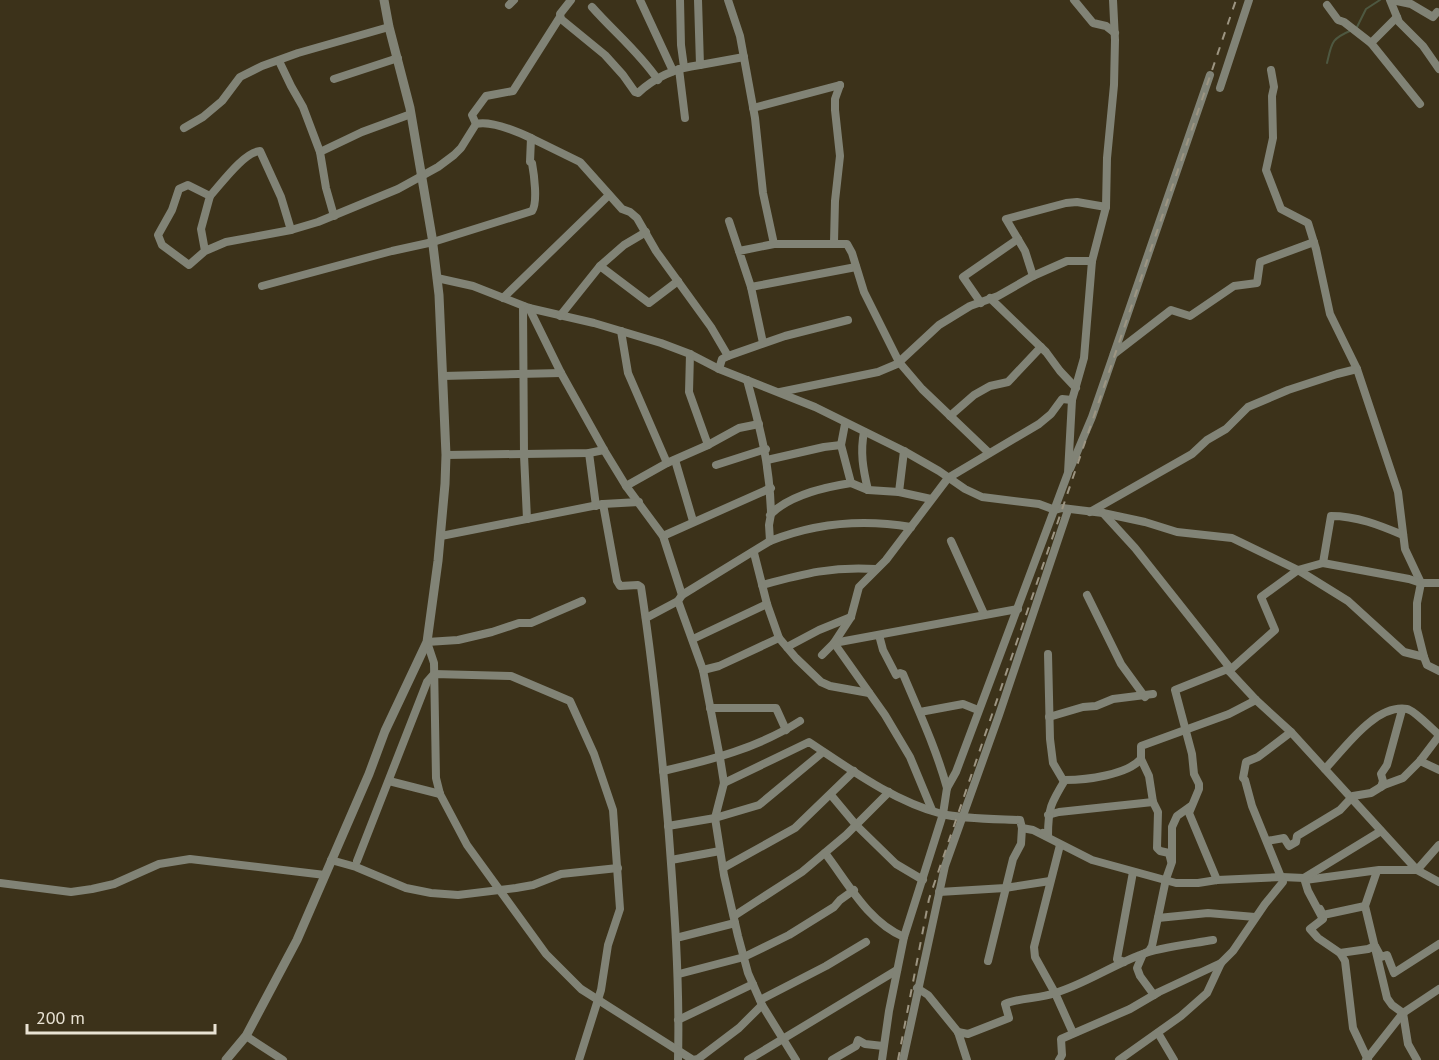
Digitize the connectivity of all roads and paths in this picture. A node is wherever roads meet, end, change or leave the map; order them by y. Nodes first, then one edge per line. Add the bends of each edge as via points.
1 (384, 0) edge
2 (571, 0) edge
3 (640, 0) edge
4 (680, 0) edge
5 (698, 0) edge
6 (728, 0) edge
7 (1074, 0) edge
8 (1113, 0) edge
9 (1249, 0) edge
10 (1391, 0) edge
11 (1327, 5) dead end
12 (592, 7) dead end
13 (1437, 12) dead end
14 (560, 17) junction
15 (1396, 17) junction
16 (389, 27) junction
17 (1115, 33) junction
18 (1371, 43) junction
19 (744, 57) junction
20 (398, 58) junction
21 (279, 61) junction
22 (700, 65) junction
23 (679, 69) junction
24 (1439, 69) edge
25 (1271, 70) dead end
26 (1210, 75) dead end
27 (334, 79) dead end
28 (657, 80) junction
29 (1220, 88) dead end
30 (1420, 104) dead end
31 (753, 108) junction
32 (411, 114) junction
33 (686, 118) dead end
34 (476, 124) junction
35 (184, 128) dead end
36 (531, 138) junction
37 (320, 152) junction
38 (422, 175) junction
39 (609, 195) junction
40 (210, 196) junction
41 (1106, 207) junction
42 (334, 216) junction
43 (729, 221) dead end
44 (291, 230) junction
45 (646, 232) junction
46 (1018, 239) junction
47 (433, 242) junction
48 (834, 242) junction
49 (1314, 242) junction
50 (774, 244) junction
51 (206, 250) junction
52 (739, 251) junction
53 (1092, 261) junction
54 (600, 266) junction
55 (856, 267) junction
56 (1034, 276) junction
57 (437, 278) junction
58 (678, 281) junction
59 (262, 286) dead end
60 (751, 286) junction
61 (503, 298) junction
62 (990, 298) junction
63 (981, 303) junction
64 (526, 307) junction
65 (560, 316) junction
66 (848, 320) dead end
67 (621, 331) junction
68 (763, 343) junction
69 (1041, 347) junction
70 (690, 354) junction
71 (1113, 355) junction
72 (728, 356) junction
73 (899, 362) junction
74 (719, 369) junction
75 (1357, 369) junction
76 (561, 373) junction
77 (522, 374) junction
78 (443, 376) junction
79 (747, 380) junction
80 (1076, 388) junction
81 (780, 393) junction
82 (1072, 400) junction
83 (950, 416) junction
84 (759, 424) junction
85 (845, 424) junction
86 (864, 432) junction
87 (708, 445) junction
88 (841, 446) junction
89 (766, 449) junction
90 (604, 450) junction
91 (904, 451) junction
92 (589, 453) junction
93 (988, 453) junction
94 (446, 455) junction
95 (524, 455) junction
96 (767, 460) junction
97 (671, 462) junction
98 (716, 465) dead end
99 (948, 478) junction
100 (1065, 481) junction
101 (852, 483) junction
102 (626, 486) junction
103 (771, 488) junction
104 (868, 490) junction
105 (899, 492) junction
106 (931, 499) junction
107 (639, 502) junction
108 (599, 505) junction
109 (1055, 510) junction
110 (1068, 510) junction
111 (1089, 512) junction
112 (1103, 513) junction
113 (770, 515) junction
114 (527, 519) junction
115 (693, 521) junction
116 (911, 527) junction
117 (1403, 535) junction
118 (441, 536) junction
119 (663, 536) junction
120 (951, 541) dead end
121 (770, 542) junction
122 (754, 553) junction
123 (1323, 563) junction
124 (876, 569) junction
125 (1298, 570) junction
126 (1420, 583) junction
127 (1439, 583) edge
128 (762, 585) junction
129 (1087, 595) dead end
130 (680, 598) junction
131 (582, 601) dead end
132 (767, 604) junction
133 (1018, 609) junction
134 (984, 614) junction
135 (851, 617) junction
136 (646, 618) junction
137 (879, 635) junction
138 (779, 638) junction
139 (693, 639) junction
140 (427, 642) junction
141 (834, 643) junction
142 (787, 647) junction
143 (1048, 654) dead end
144 (822, 655) dead end
145 (1424, 657) junction
146 (704, 670) junction
147 (1230, 670) junction
148 (1439, 671) edge
149 (434, 674) junction
150 (869, 693) junction
151 (1256, 700) junction
152 (710, 708) junction
153 (978, 710) junction
154 (1402, 710) junction
155 (920, 712) junction
156 (1049, 717) junction
157 (800, 721) dead end
158 (786, 730) junction
159 (1186, 730) junction
160 (1291, 732) junction
161 (1439, 736) edge
162 (823, 752) junction
163 (720, 758) junction
164 (1141, 759) junction
165 (1420, 761) junction
166 (1325, 770) junction
167 (1439, 770) edge
168 (663, 771) junction
169 (854, 771) junction
170 (1065, 780) junction
171 (389, 781) junction
172 (724, 783) junction
173 (1381, 787) junction
174 (947, 788) junction
175 (889, 792) junction
176 (440, 794) junction
177 (831, 795) junction
178 (1351, 797) junction
179 (1153, 802) junction
180 (1191, 806) junction
181 (932, 810) junction
182 (943, 814) junction
183 (1048, 815) junction
184 (963, 816) junction
185 (715, 818) junction
186 (1021, 824) junction
187 (856, 825) junction
188 (668, 826) junction
189 (1381, 831) junction
190 (1267, 841) junction
191 (1060, 845) junction
192 (1439, 846) edge
193 (720, 851) junction
194 (825, 853) junction
195 (331, 860) junction
196 (671, 860) junction
197 (357, 861) dead end
198 (1172, 862) junction
199 (618, 868) junction
200 (723, 868) junction
201 (1417, 870) junction
202 (1377, 871) junction
203 (1133, 872) junction
204 (325, 875) junction
205 (1282, 877) junction
206 (1166, 879) junction
207 (1305, 879) junction
208 (923, 880) junction
209 (1050, 880) junction
210 (1217, 880) junction
211 (1439, 882) edge
212 (0, 883) edge
213 (1005, 888) junction
214 (854, 890) junction
215 (499, 891) junction
216 (939, 892) junction
217 (1365, 906) junction
218 (1255, 917) junction
219 (1158, 918) junction
220 (735, 920) junction
221 (904, 937) junction
222 (676, 938) junction
223 (1213, 940) dead end
224 (866, 942) dead end
225 (1439, 944) edge
226 (1374, 946) junction
227 (1340, 953) junction
228 (1143, 954) junction
229 (744, 957) junction
230 (988, 961) dead end
231 (1124, 962) junction
232 (1221, 963) junction
233 (897, 970) junction
234 (1394, 973) junction
235 (679, 974) junction
236 (1383, 981) junction
237 (753, 984) junction
238 (917, 988) junction
239 (1439, 989) edge
240 (1055, 993) junction
241 (1154, 995) junction
242 (598, 1000) junction
243 (761, 1002) junction
244 (1402, 1013) junction
245 (678, 1020) junction
246 (958, 1032) junction
247 (1073, 1033) junction
248 (1158, 1033) junction
249 (246, 1036) junction
250 (782, 1038) junction
251 (884, 1046) junction
252 (678, 1051) junction
253 (1062, 1058) edge
254 (1367, 1059) edge
255 (226, 1060) edge
256 (283, 1060) edge
257 (579, 1060) edge
258 (678, 1060) edge
259 (748, 1060) edge
260 (796, 1060) edge
261 (832, 1060) edge
262 (882, 1060) edge
263 (903, 1060) edge
264 (967, 1060) edge
265 (1119, 1060) edge
266 (1174, 1060) edge
267 (1417, 1060) edge

1 - 16 street
2 - 14 street
3 - 23 street
4 - 23 street
5 - 22 street
6 - 19 street
7 - 17 street via 1093,23
8 - 17 street
9 - 29 street
10 - 13 street via 1411,4 1428,16
10 - 15 street
11 - 18 street via 1338,20
12 - 28 street via 640,55
14 - 28 street via 605,55 635,92
14 - 34 street via 513,90 486,96 472,115
15 - 18 street
15 - 24 street
16 - 20 street
16 - 21 street
17 - 41 street
18 - 30 street
19 - 22 street
19 - 31 street
20 - 27 street
20 - 32 street
21 - 35 street via 240,78 222,101
21 - 37 street
22 - 23 street
23 - 28 street
23 - 33 street
25 - 49 street via 1273,138 1266,170 1281,209 1308,223
26 - 71 street
31 - 48 street via 840,85 835,110 840,156
31 - 50 street via 763,193
32 - 37 street
32 - 38 street
34 - 36 street via 506,128
34 - 38 street via 454,155
36 - 39 street via 580,162
36 - 47 street via 530,162 535,182 532,211
37 - 42 street
38 - 42 street
38 - 47 street
39 - 45 street via 637,218
39 - 61 street
40 - 44 street via 243,160 260,151
40 - 51 street via 201,229
40 - 51 street via 188,185 179,189 158,235 162,245 185,264 192,263
41 - 46 street via 1066,203 1006,219
41 - 53 street
42 - 44 street
43 - 52 street
44 - 51 street via 226,242
45 - 54 street
45 - 58 street
46 - 56 street
46 - 63 street via 963,277
47 - 57 street
47 - 59 street
48 - 50 street
48 - 55 street via 847,243
49 - 71 street via 1260,262 1257,283 1234,286 1190,316 1171,310
49 - 75 street via 1330,314
50 - 52 street
52 - 60 street
53 - 56 street via 1067,261
53 - 80 street via 1084,358
54 - 58 street via 649,303
54 - 65 street
55 - 60 street
55 - 73 street via 864,292
56 - 62 street
57 - 61 street
57 - 78 street
58 - 72 street
60 - 68 street
61 - 64 street
62 - 63 street
62 - 69 street
63 - 73 street via 947,320
64 - 65 street
64 - 76 street
64 - 77 street
65 - 67 street
66 - 68 street
67 - 70 street
67 - 97 street via 628,374
68 - 72 street
69 - 80 street
69 - 83 street via 1008,382 974,395
70 - 74 street
70 - 87 street via 689,392
71 - 100 street
72 - 74 street via 722,359
73 - 81 street via 878,372
73 - 83 street
74 - 79 street
75 - 111 street via 1248,406 1226,429 1191,454
75 - 117 street via 1398,492
76 - 77 street
76 - 90 street
77 - 78 street
77 - 95 street
78 - 94 street
79 - 81 street
79 - 84 street
80 - 82 street
81 - 85 street
82 - 93 street via 1062,399 1039,424
82 - 100 street
83 - 93 street
84 - 87 street via 739,428
84 - 89 street
85 - 86 street
85 - 88 street
86 - 91 street
86 - 104 street via 862,466
87 - 97 street
88 - 96 street
88 - 101 street
89 - 96 street
89 - 98 street
90 - 92 street
90 - 102 street
91 - 99 street
91 - 105 street
92 - 95 street
92 - 108 street
93 - 99 street
94 - 95 street
94 - 118 street
95 - 114 street
96 - 103 street
97 - 102 street
97 - 115 street
99 - 106 street
99 - 109 street via 982,497 1039,504
100 - 109 street
101 - 104 street
101 - 113 street via 780,505
102 - 107 street
103 - 113 street
103 - 115 street
104 - 105 street
105 - 106 street
106 - 116 street
107 - 108 street
107 - 119 street
108 - 114 street
108 - 136 street via 617,581 620,586 641,587
109 - 110 street
109 - 133 street
110 - 111 street
110 - 184 street
111 - 112 street
112 - 125 street via 1177,532 1232,538
112 - 147 street
113 - 121 street
114 - 118 street
115 - 119 street
116 - 121 street via 856,522 809,529
116 - 124 street
117 - 123 street via 1376,523 1331,516
117 - 126 street
118 - 140 street
119 - 130 street
120 - 134 street
121 - 122 street
122 - 128 street
122 - 130 street
123 - 125 street
123 - 126 street
124 - 128 street via 825,569
124 - 135 street via 859,587
125 - 145 street via 1348,601 1404,652
125 - 147 street via 1261,597 1275,630
126 - 127 street
126 - 145 street via 1417,628
128 - 132 street
129 - 156 street via 1121,664 1149,696 1113,699
130 - 136 street
130 - 139 street
131 - 140 street via 531,623 519,622 458,640
132 - 138 street
132 - 139 street
133 - 134 street
133 - 153 street
134 - 137 street
135 - 141 street
135 - 142 street
136 - 168 street
137 - 141 street
137 - 155 street via 896,675 903,674
138 - 142 street
138 - 146 street
139 - 146 street
140 - 149 street
140 - 195 street
141 - 144 street
141 - 150 street
142 - 150 street via 821,682
143 - 156 street
145 - 148 street via 1427,665
146 - 152 street
147 - 151 street
147 - 159 street via 1176,690
149 - 171 street via 427,682
149 - 176 street via 434,742
149 - 199 street via 511,676 570,701 613,810
150 - 181 street via 910,757
151 - 159 street
151 - 160 street
152 - 158 street via 776,708
152 - 163 street
153 - 155 street via 963,704
153 - 174 street
154 - 161 street via 1414,712
154 - 166 street via 1376,716
154 - 173 street via 1381,774
155 - 174 street
156 - 170 street via 1053,763
157 - 158 street
158 - 163 street
159 - 164 street via 1141,746
159 - 180 street via 1199,784
160 - 166 street
160 - 190 street via 1245,765 1243,778
161 - 165 street
162 - 169 street
162 - 172 street via 808,742
162 - 185 street via 759,805
163 - 168 street
163 - 172 street
164 - 170 street via 1113,773
164 - 179 street via 1149,776
165 - 167 street
165 - 173 street via 1402,778
166 - 178 street
168 - 188 street
169 - 175 street
169 - 177 street
170 - 183 street
171 - 176 street
171 - 197 street
172 - 185 street
173 - 178 street
174 - 182 street
175 - 181 street
175 - 187 street
176 - 215 street via 467,845
177 - 187 street
177 - 200 street via 795,828
178 - 189 street
178 - 190 street via 1340,810 1297,836 1289,846 1284,838
179 - 183 street
179 - 198 street via 1158,812 1157,848 1168,853
180 - 198 street via 1177,816 1172,827
180 - 210 street via 1189,813
181 - 182 street
182 - 184 street
182 - 208 street
183 - 186 street via 1048,836
184 - 186 street
184 - 216 street
185 - 188 street
185 - 193 street
186 - 191 street
186 - 213 street via 1021,844
187 - 194 street
187 - 208 street via 896,864
188 - 196 street
189 - 201 street
189 - 207 street
190 - 205 street
191 - 203 street
191 - 209 street
192 - 201 street
193 - 196 street
193 - 200 street
194 - 214 street
194 - 220 street
195 - 204 street
195 - 215 street via 405,888 431,893
196 - 222 street
198 - 206 street
199 - 215 street via 561,874 533,885
199 - 242 street via 620,909 608,945
200 - 220 street
201 - 202 street
201 - 211 street
202 - 207 street
202 - 217 street
203 - 206 street
203 - 231 street via 1117,959
204 - 212 street via 190,859 159,864 114,884 72,892
204 - 249 street via 297,940
205 - 207 street
205 - 210 street
205 - 218 street via 1283,882
206 - 210 street via 1188,884
206 - 219 street
207 - 217 street via 1323,915
207 - 227 street via 1323,919 1310,929
208 - 221 street
209 - 213 street
209 - 240 street via 1034,947 1036,960
213 - 216 street
213 - 230 street
214 - 221 street via 874,918
214 - 229 street via 805,926
215 - 242 street via 550,959 586,994
216 - 238 street
217 - 226 street
218 - 219 street via 1208,913
218 - 232 street
219 - 228 street via 1152,946
220 - 222 street
220 - 229 street
221 - 233 street
222 - 235 street
223 - 228 street
224 - 243 street
225 - 234 street
226 - 227 street
226 - 234 street via 1381,957 1387,955
226 - 236 street
227 - 254 street via 1345,962 1353,1028
228 - 231 street
228 - 241 street via 1137,970
229 - 235 street
229 - 237 street
231 - 240 street
232 - 241 street
232 - 248 street via 1207,993
233 - 250 street
233 - 251 street
234 - 236 street
235 - 245 street
236 - 244 street via 1392,1005
237 - 243 street
237 - 245 street
238 - 246 street via 928,995
238 - 263 street
239 - 244 street
240 - 246 street via 1014,1000 1005,1004 1009,1018 968,1034
240 - 247 street
241 - 247 street
242 - 252 street
242 - 257 street
243 - 250 street
243 - 252 street via 739,1028 698,1059
244 - 254 street
244 - 267 street via 1408,1044
245 - 252 street
246 - 264 street
247 - 253 street via 1061,1039
248 - 265 street
248 - 266 street
249 - 255 street
249 - 256 street
250 - 259 street
250 - 260 street
251 - 261 street via 858,1040 856,1046
251 - 262 street
252 - 258 street

